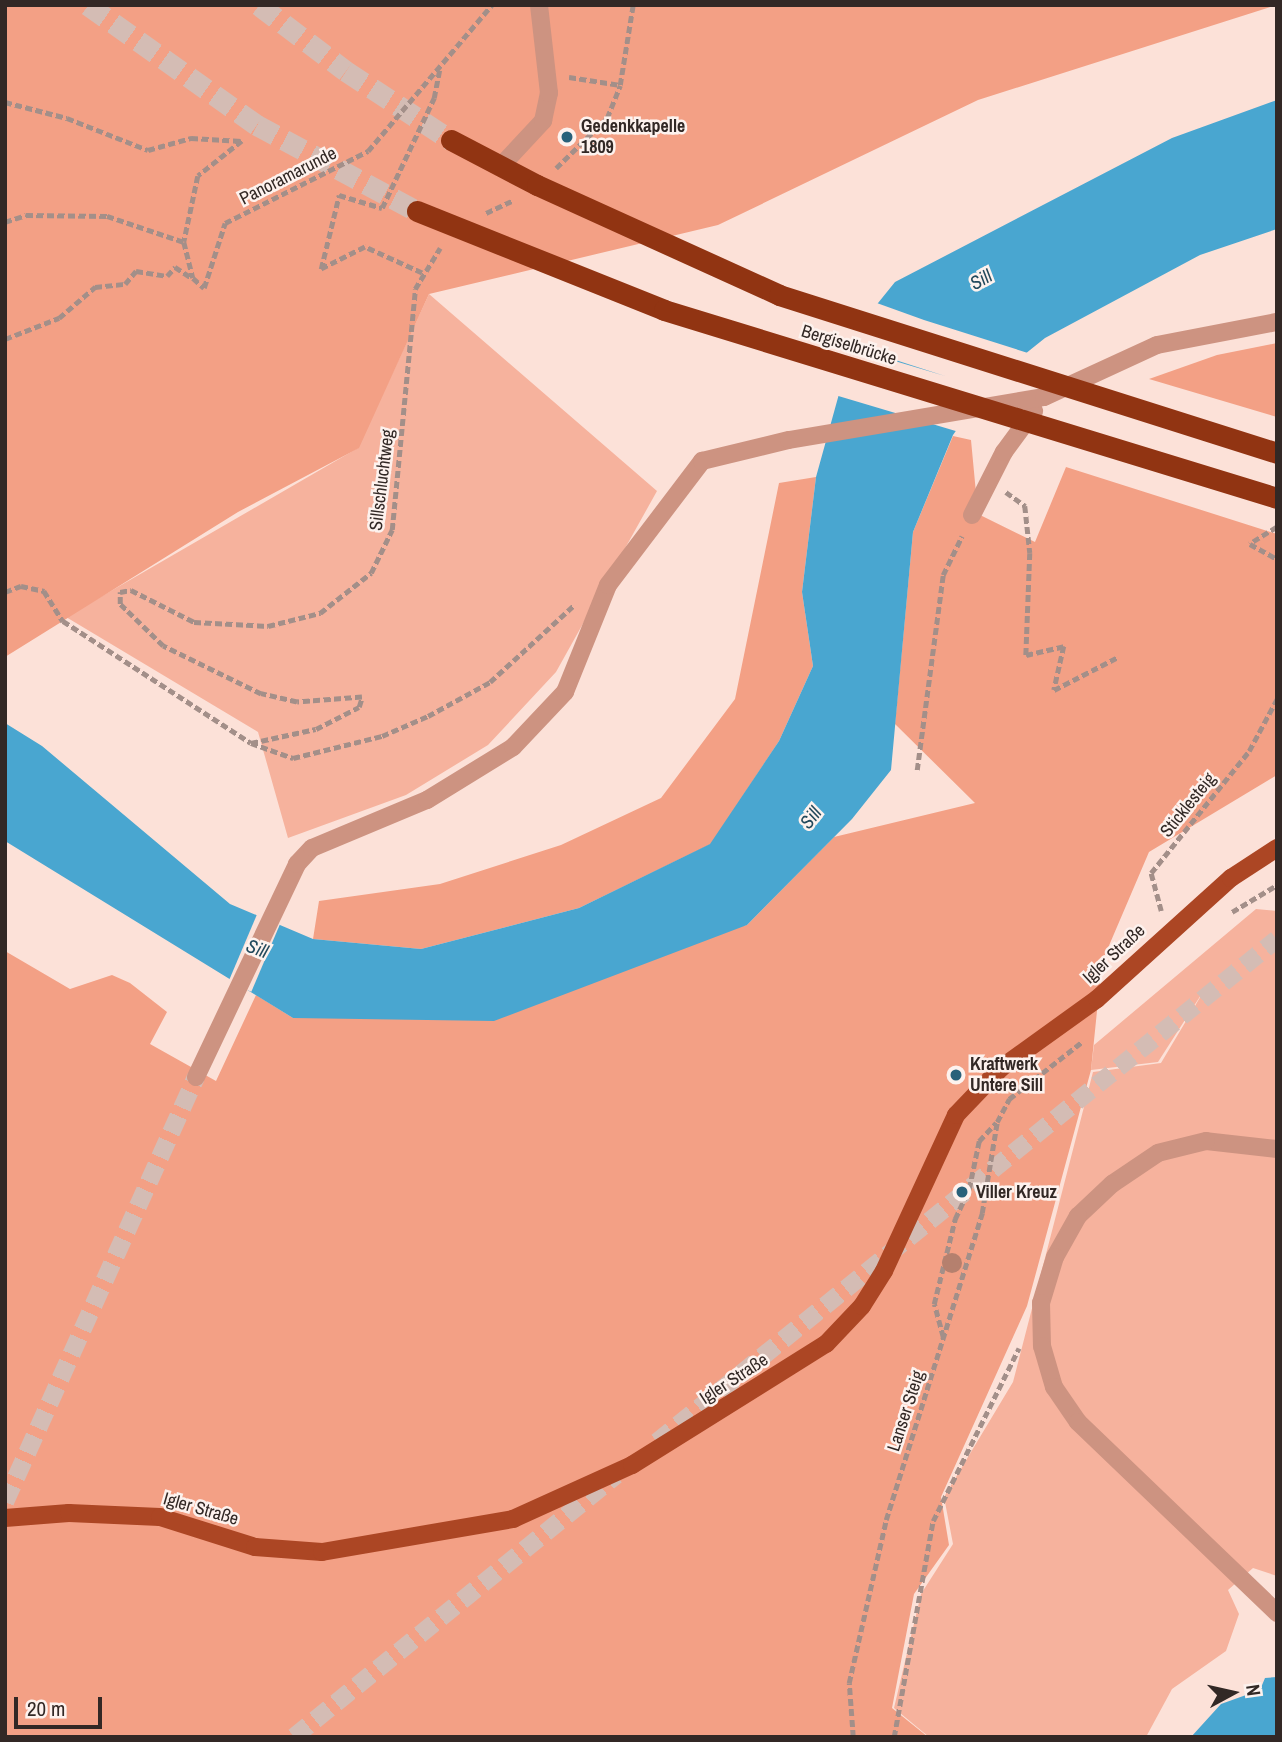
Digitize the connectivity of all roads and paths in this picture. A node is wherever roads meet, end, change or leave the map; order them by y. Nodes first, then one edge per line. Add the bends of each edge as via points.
1 (492, 5) edge
2 (539, 5) edge
3 (634, 5) edge
4 (541, 50) junction
5 (440, 67) junction
6 (620, 85) junction
7 (5, 102) edge
8 (451, 140) tunnel mouth
9 (501, 166) junction
10 (542, 183) junction
11 (521, 203) dead end
12 (417, 211) tunnel mouth
13 (474, 221) dead end
14 (5, 222) edge
15 (184, 242) junction
16 (447, 243) dead end
17 (422, 273) junction
18 (193, 278) junction
19 (1277, 322) edge
20 (5, 339) edge
21 (1044, 397) junction
22 (1277, 453) edge
23 (1277, 499) edge
24 (1025, 506) dead end
25 (972, 515) joint
26 (1277, 527) edge
27 (1277, 559) edge
28 (608, 585) junction
29 (5, 592) edge
30 (1118, 657) dead end
31 (1277, 699) edge
32 (251, 743) junction
33 (917, 770) dead end
34 (1276, 849) edge
35 (1277, 885) edge
36 (1224, 917) dead end
37 (1167, 933) junction
38 (196, 1077) tunnel mouth
39 (1009, 1099) dead end
40 (997, 1122) junction
41 (1277, 1149) edge
42 (943, 1339) junction
43 (1023, 1340) dead end
44 (5, 1518) edge
45 (1277, 1613) edge
46 (853, 1737) edge
47 (894, 1737) edge

1 - 5 path, Panoramarunde
2 - 4 lane
3 - 6 path
4 - 6 path via 555,54 568,77
4 - 9 lane via 550,93 544,121
5 - 17 path via 434,98 382,208 339,195 321,269 365,247
5 - 18 path, Panoramarunde via 368,151 225,223 204,288
6 - 10 path via 607,118
7 - 15 path via 67,118 148,150 191,138 242,141 198,176
8 - 9 highway, Bergiselbrücke
9 - 10 highway, Bergiselbrücke
10 - 22 highway, Bergiselbrücke, bridge via 779,295
11 - 13 path via 502,202
12 - 23 highway, Bergiselbrücke, bridge via 664,310
14 - 15 path via 26,215 107,216
15 - 18 path
16 - 17 path, Sillschluchtweg
17 - 32 path, Sillschluchtweg via 410,327 392,530 371,573 320,613 268,626 213,626 181,618 131,590 124,589 117,597 163,646 261,694 297,702 362,697 359,707 316,729
18 - 20 path via 175,267 167,276 136,271 125,284 95,288 59,318
19 - 21 lane via 1157,345
21 - 25 lane via 1004,452
21 - 28 lane via 789,440 702,461
24 - 30 path via 1030,552 1026,655 1064,646 1054,690
25 - 33 path via 943,575
26 - 27 path via 1250,544
28 - 32 path via 578,601 528,652 490,682 428,716 328,753 293,758
28 - 38 lane via 565,692 513,747 427,800 312,848 280,896
29 - 32 path via 21,586 44,591 63,621
31 - 37 path, Sticklesteig via 1249,751 1151,873
34 - 37 main road, Igler Straße
35 - 36 path
37 - 44 main road, Igler Straße via 1097,999 1001,1068 956,1115 884,1271 862,1306 826,1344 726,1411 572,1497 513,1519 322,1552 255,1547 160,1517 69,1513
39 - 40 path, Lanser Steig
40 - 42 path, Lanser Steig via 982,1213
40 - 42 path via 979,1142 952,1231 934,1304
41 - 45 lane via 1206,1141 1146,1161 1077,1216 1055,1257 1041,1303 1042,1346 1054,1387 1078,1422
42 - 46 path, Lanser Steig via 886,1520 849,1684
43 - 47 path via 933,1521

